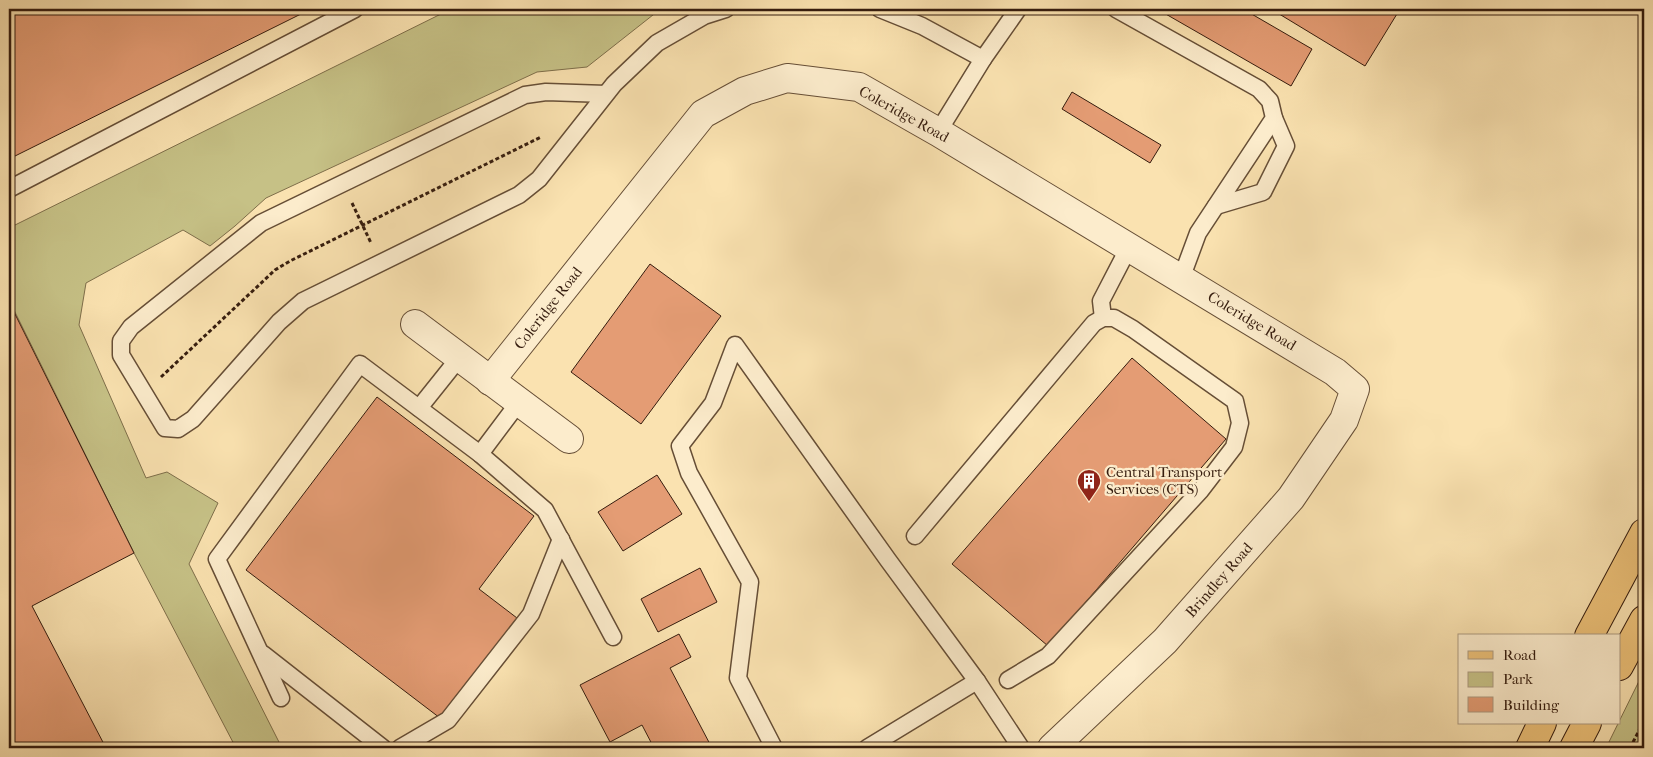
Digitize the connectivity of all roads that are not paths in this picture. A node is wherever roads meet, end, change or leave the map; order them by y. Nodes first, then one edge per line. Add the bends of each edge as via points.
1 (355, 9) edge
2 (726, 9) edge
3 (880, 9) edge
4 (1018, 9) edge
5 (1116, 9) edge
6 (702, 12) edge
7 (983, 59) junction
8 (606, 94) junction
9 (1274, 118) junction
10 (938, 132) junction
11 (9, 189) edge
12 (1216, 206) junction
13 (1129, 247) junction
14 (1181, 279) junction
15 (1103, 318) junction
16 (415, 324) dead end
17 (459, 358) junction
18 (490, 381) junction
19 (1355, 388) joint
20 (520, 402) junction
21 (419, 408) junction
22 (569, 439) dead end
23 (480, 454) junction
24 (1644, 533) edge
25 (914, 536) dead end
26 (561, 539) junction
27 (1644, 620) edge
28 (1590, 634) edge
29 (614, 637) dead end
30 (260, 652) junction
31 (1620, 664) edge
32 (1008, 680) dead end
33 (977, 681) junction
34 (281, 698) dead end
35 (1542, 724) edge
36 (1586, 724) edge
37 (383, 748) edge
38 (400, 748) edge
39 (774, 748) edge
40 (867, 748) edge
41 (1021, 748) edge
42 (1052, 748) edge
43 (1530, 748) edge
44 (1574, 748) edge

1 - 11 lane
2 - 6 lane
3 - 7 lane via 922,26
4 - 7 lane
5 - 9 lane via 1259,89 1270,101
6 - 8 lane via 657,43
7 - 10 lane
8 - 8 lane via 546,92 525,95 261,223 131,327 121,341 121,355 165,428 178,429 193,419 279,322 303,302 519,196 539,179
9 - 12 lane
9 - 12 lane via 1286,146 1263,192
10 - 13 street, Coleridge Road
10 - 18 street, Coleridge Road via 859,87 787,78 744,91 703,114
12 - 14 lane via 1198,233
13 - 14 street, Coleridge Road
13 - 15 lane via 1101,301
14 - 19 street, Coleridge Road via 1336,372
15 - 25 lane via 1094,323
15 - 32 lane via 1114,318 1133,329 1235,402 1240,423 1234,447 1201,490 1048,656
16 - 17 street
17 - 18 street
17 - 21 lane
18 - 20 street
19 - 42 street, Brindley Road via 1344,420 1291,498 1165,641
20 - 22 street
20 - 23 lane
21 - 23 lane
21 - 30 lane via 360,364 217,559
23 - 26 lane via 545,510
24 - 28 main road
26 - 29 lane
26 - 38 lane via 530,614 448,720
27 - 31 main road
30 - 34 lane
30 - 37 lane
33 - 39 lane via 736,345 713,403 680,446 689,473 750,582 738,678
33 - 40 lane
33 - 41 lane
35 - 43 main road
36 - 44 main road

